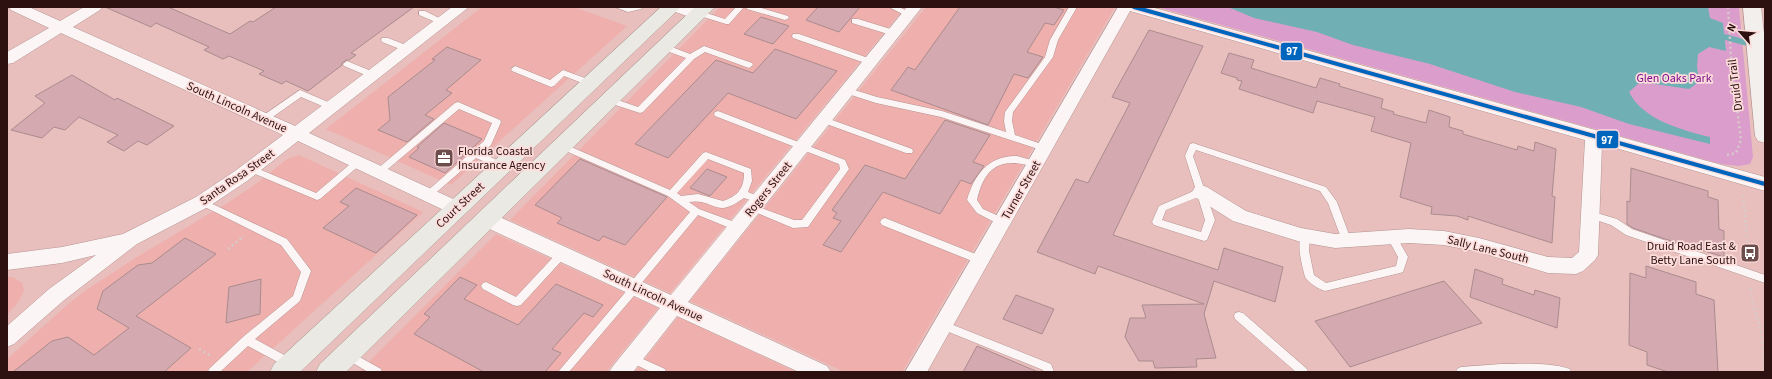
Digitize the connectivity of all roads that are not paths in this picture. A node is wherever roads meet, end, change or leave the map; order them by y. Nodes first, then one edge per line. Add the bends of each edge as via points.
1 (16, 7) edge
2 (95, 7) edge
3 (462, 7) edge
4 (620, 7) edge
5 (638, 7) edge
6 (672, 7) edge
7 (675, 7) edge
8 (740, 7) edge
9 (750, 7) edge
10 (893, 7) edge
11 (1073, 7) edge
12 (1125, 7) edge
13 (1134, 7) edge
14 (701, 11) edge
15 (912, 11) edge
16 (422, 13) dead end
17 (1753, 15) edge
18 (785, 18) dead end
19 (855, 21) dead end
20 (443, 22) junction
21 (61, 27) junction
22 (894, 33) junction
23 (796, 36) dead end
24 (385, 40) dead end
25 (664, 47) junction
26 (408, 49) junction
27 (691, 57) junction
28 (7, 59) edge
29 (871, 62) junction
30 (347, 64) dead end
31 (748, 65) dead end
32 (606, 68) junction
33 (516, 69) dead end
34 (373, 75) junction
35 (590, 84) junction
36 (848, 91) junction
37 (610, 100) junction
38 (332, 107) junction
39 (718, 114) dead end
40 (264, 119) junction
41 (824, 120) junction
42 (297, 134) junction
43 (1594, 135) junction
44 (1765, 136) edge
45 (1011, 137) junction
46 (562, 146) junction
47 (802, 146) junction
48 (1044, 148) junction
49 (909, 151) dead end
50 (475, 154) junction
51 (358, 162) junction
52 (1036, 164) junction
53 (502, 166) junction
54 (251, 169) junction
55 (379, 172) junction
56 (1765, 184) edge
57 (1201, 192) junction
58 (671, 194) junction
59 (428, 195) junction
60 (679, 200) junction
61 (751, 201) junction
62 (202, 202) junction
63 (456, 208) junction
64 (696, 211) junction
65 (1590, 215) junction
66 (486, 219) junction
67 (885, 222) dead end
68 (1002, 222) junction
69 (737, 227) junction
70 (1305, 236) junction
71 (1392, 237) junction
72 (130, 239) junction
73 (1346, 240) junction
74 (562, 254) junction
75 (980, 260) junction
76 (7, 262) edge
77 (1765, 279) edge
78 (486, 286) dead end
79 (634, 286) junction
80 (674, 305) junction
81 (1239, 316) dead end
82 (943, 325) junction
83 (7, 338) edge
84 (247, 340) junction
85 (347, 354) junction
86 (632, 358) junction
87 (288, 368) edge
88 (213, 372) edge
89 (329, 372) edge
90 (377, 372) edge
91 (563, 372) edge
92 (620, 372) edge
93 (661, 372) edge
94 (820, 372) edge
95 (916, 372) edge
96 (1049, 372) edge
97 (1303, 372) edge
98 (1461, 372) edge
99 (1566, 372) edge

1 - 21 street, South Lincoln Avenue
2 - 21 street
3 - 20 street, Santa Rosa Street
4 - 5 lane via 628,10
6 - 32 main road, Court Street
7 - 14 street
8 - 14 lane via 726,22
9 - 18 lane
10 - 15 lane
11 - 45 lane via 1054,40 1048,57 1009,112
12 - 48 street, Turner Street
13 - 43 street
14 - 25 main road
15 - 22 street, Rogers Street
16 - 20 lane
17 - 44 street
19 - 22 lane
20 - 26 street, Santa Rosa Street
21 - 28 street
21 - 40 street, South Lincoln Avenue
22 - 29 street, Rogers Street
23 - 29 lane
24 - 26 lane
25 - 27 lane
25 - 37 main road
26 - 34 street, Santa Rosa Street
27 - 31 lane via 704,49
27 - 37 lane via 640,110
29 - 36 street, Rogers Street
30 - 34 lane
32 - 35 main road, Court Street
32 - 66 main road via 578,110 502,186
33 - 35 lane via 551,84 563,73
34 - 38 street, Santa Rosa Street
35 - 53 main road, Court Street
36 - 41 street, Rogers Street
36 - 45 lane via 876,100 942,114
37 - 46 main road
38 - 40 lane via 300,93
38 - 42 street, Santa Rosa Street
39 - 47 lane
40 - 42 street, South Lincoln Avenue
41 - 47 street, Rogers Street
41 - 49 lane
42 - 51 street, South Lincoln Avenue
42 - 54 street, Santa Rosa Street
43 - 56 street
43 - 65 street, Sally Lane South
45 - 48 lane
46 - 58 lane
46 - 66 main road
47 - 61 street, Rogers Street
47 - 61 lane via 842,162 845,169 805,224 793,224
48 - 52 street, Turner Street
50 - 53 lane
50 - 55 lane via 488,143 497,122 458,105
50 - 59 lane
51 - 54 lane via 317,197
51 - 55 street, South Lincoln Avenue
52 - 68 street, Turner Street
52 - 68 lane via 1015,159 996,162 983,172 974,188 972,200 980,212
53 - 63 main road, Court Street
54 - 62 street, Santa Rosa Street
55 - 59 street, South Lincoln Avenue
57 - 57 lane via 1162,208 1157,222 1204,237 1210,220
57 - 70 street, Sally Lane South via 1240,216
57 - 73 lane via 1189,156 1193,146 1323,189 1332,202
58 - 60 lane
58 - 61 lane via 706,155 748,171
59 - 63 street, South Lincoln Avenue
60 - 61 lane via 698,197 721,205
60 - 64 lane
61 - 69 street, Rogers Street
62 - 72 street, Santa Rosa Street
62 - 84 lane via 284,242 306,272 297,298
63 - 87 main road, Court Street
63 - 89 main road via 448,229 437,247 352,334
64 - 69 lane
64 - 79 lane
65 - 71 street, Sally Lane South via 1588,255 1576,266 1548,265 1480,245 1444,238
65 - 77 lane via 1614,222 1629,232
66 - 74 street, South Lincoln Avenue
66 - 85 main road
67 - 75 lane
68 - 75 street, Turner Street
69 - 80 street, Rogers Street
70 - 71 lane via 1304,252 1310,277 1325,287 1400,269 1403,257
70 - 73 street, Sally Lane South
71 - 73 street, Sally Lane South
72 - 76 street via 62,255
72 - 83 street, Santa Rosa Street via 56,295
74 - 78 lane via 517,302
74 - 79 street, South Lincoln Avenue
75 - 82 street, Turner Street
79 - 80 street, South Lincoln Avenue
79 - 91 lane
80 - 86 street, Rogers Street
80 - 94 street, South Lincoln Avenue
81 - 97 lane
82 - 95 street, Turner Street
82 - 96 lane via 1047,367
84 - 87 lane
84 - 88 lane
85 - 89 main road
85 - 90 lane
86 - 92 street, Rogers Street
86 - 93 lane
98 - 99 lane via 1495,368 1540,368

